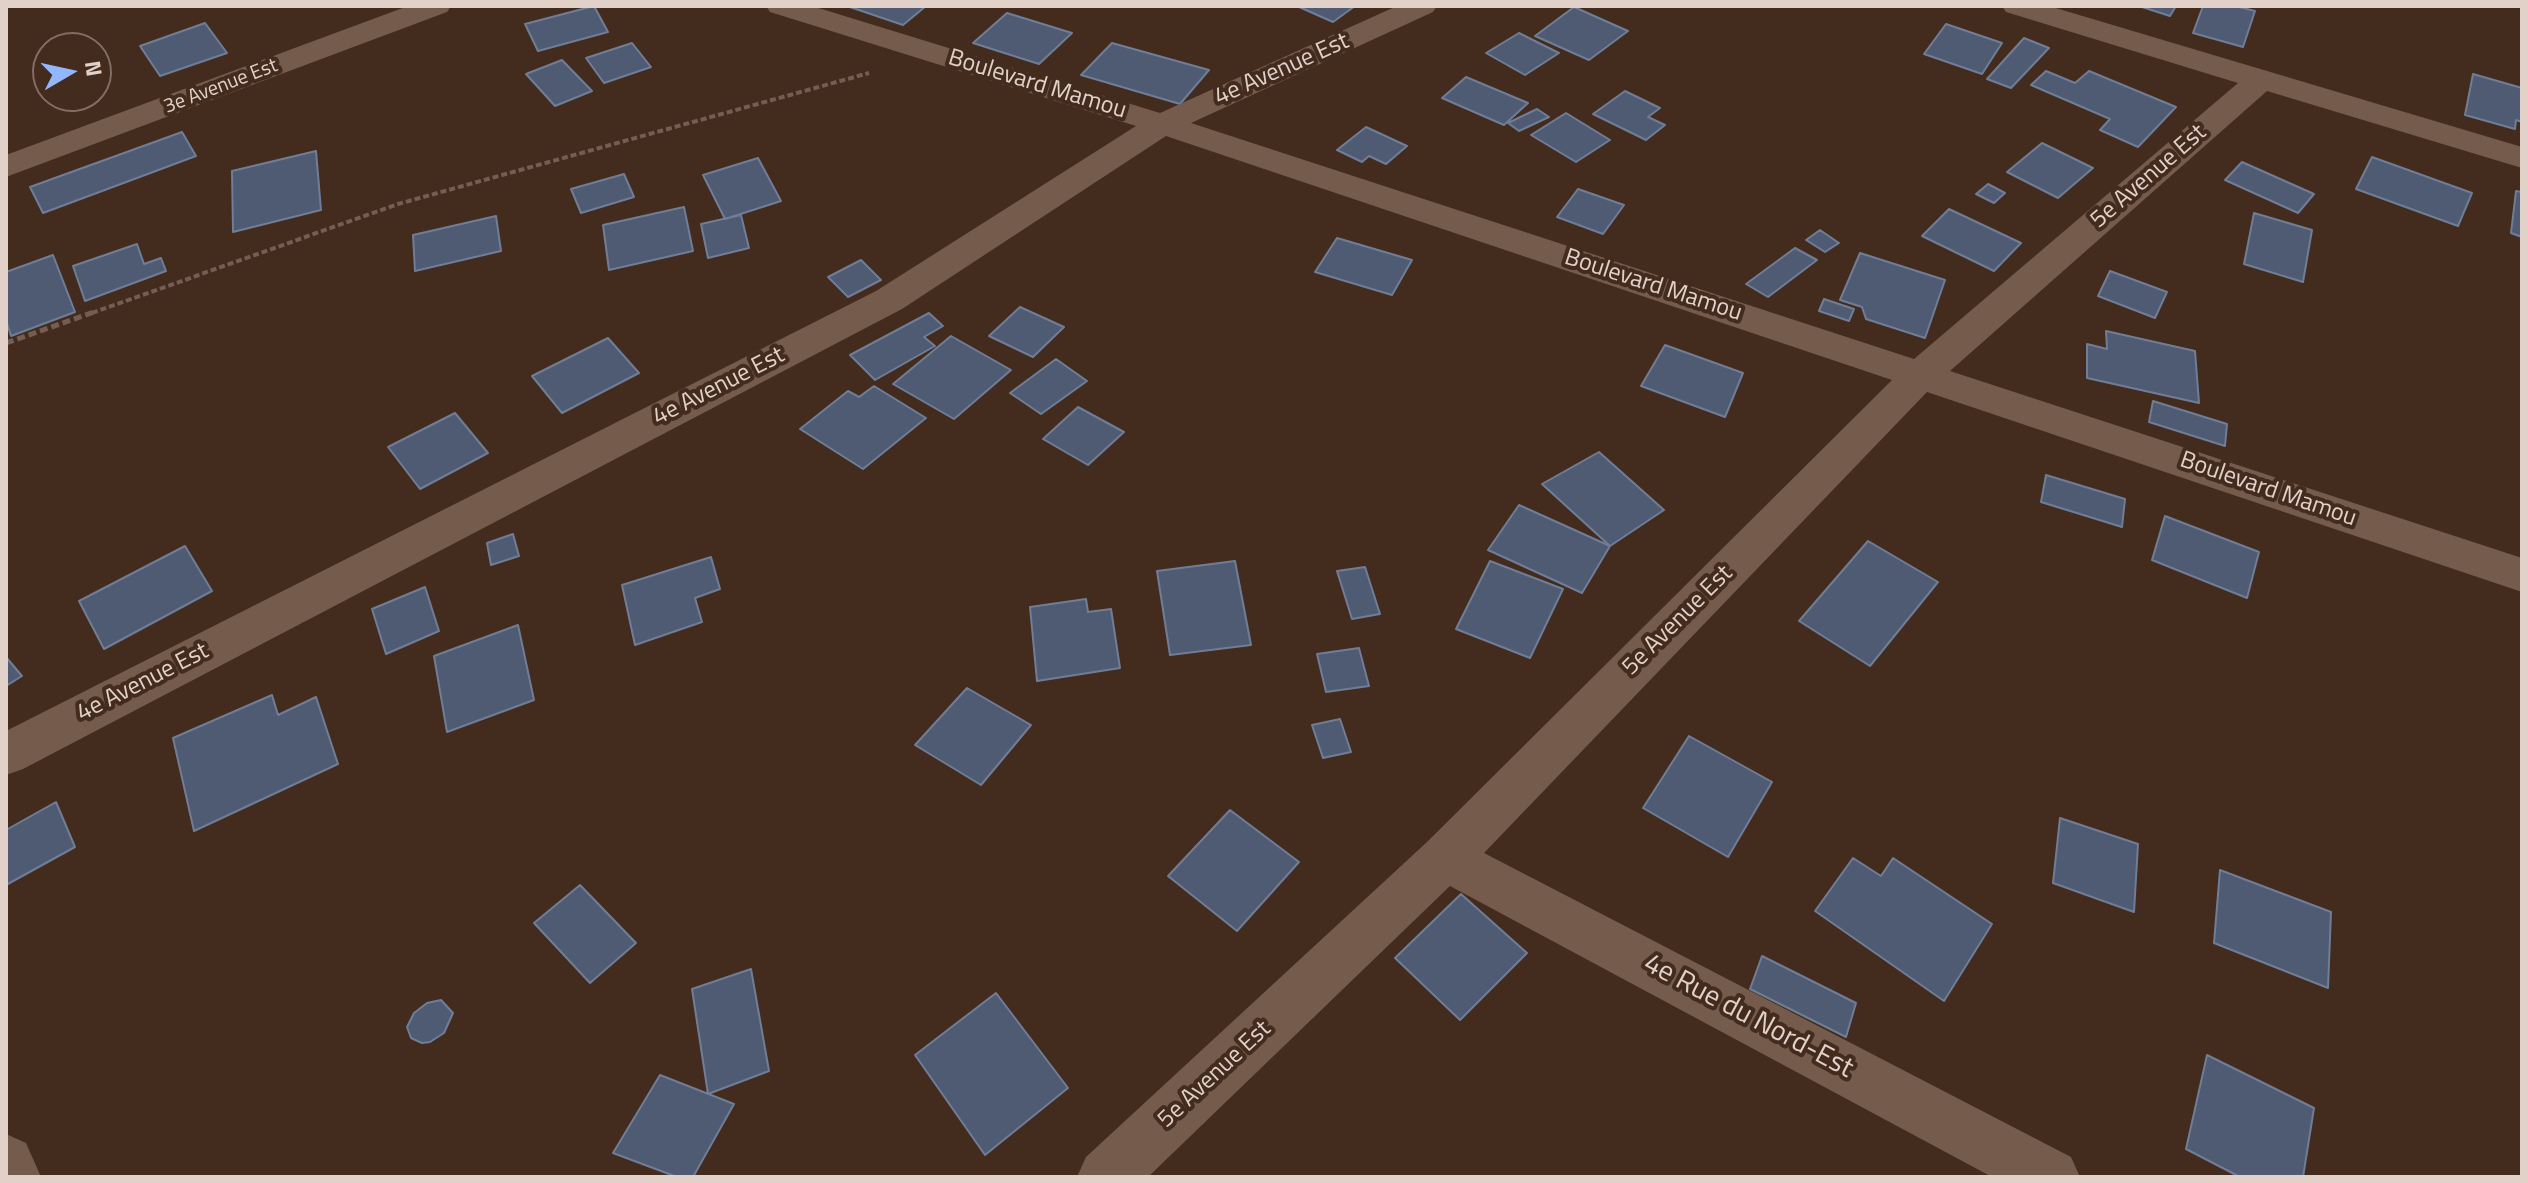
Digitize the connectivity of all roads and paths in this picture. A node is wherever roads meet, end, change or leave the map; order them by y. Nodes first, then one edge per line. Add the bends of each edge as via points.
1 (436, 6) edge
2 (781, 6) edge
3 (1422, 6) edge
4 (2017, 6) edge
5 (936, 54) junction
6 (2262, 79) junction
7 (1162, 124) junction
8 (2522, 158) edge
9 (6, 167) edge
10 (6, 343) edge
11 (1922, 374) junction
12 (2522, 575) edge
13 (6, 754) edge
14 (1445, 858) junction
15 (6, 1163) edge
16 (12, 1177) edge
17 (1106, 1177) edge
18 (2051, 1177) edge

1 - 9 street, 3e Avenue Est
2 - 5 street, Boulevard Mamou
3 - 7 street, 4e Avenue Est
4 - 6 street
5 - 7 street, Boulevard Mamou
5 - 10 path via 398,204
6 - 8 street
6 - 11 street, 5e Avenue Est
7 - 11 street, Boulevard Mamou
7 - 13 street, 4e Avenue Est via 889,300
11 - 12 street, Boulevard Mamou
11 - 14 street, 5e Avenue Est
14 - 17 street, 5e Avenue Est
14 - 18 street, 4e Rue du Nord-Est
15 - 16 street

